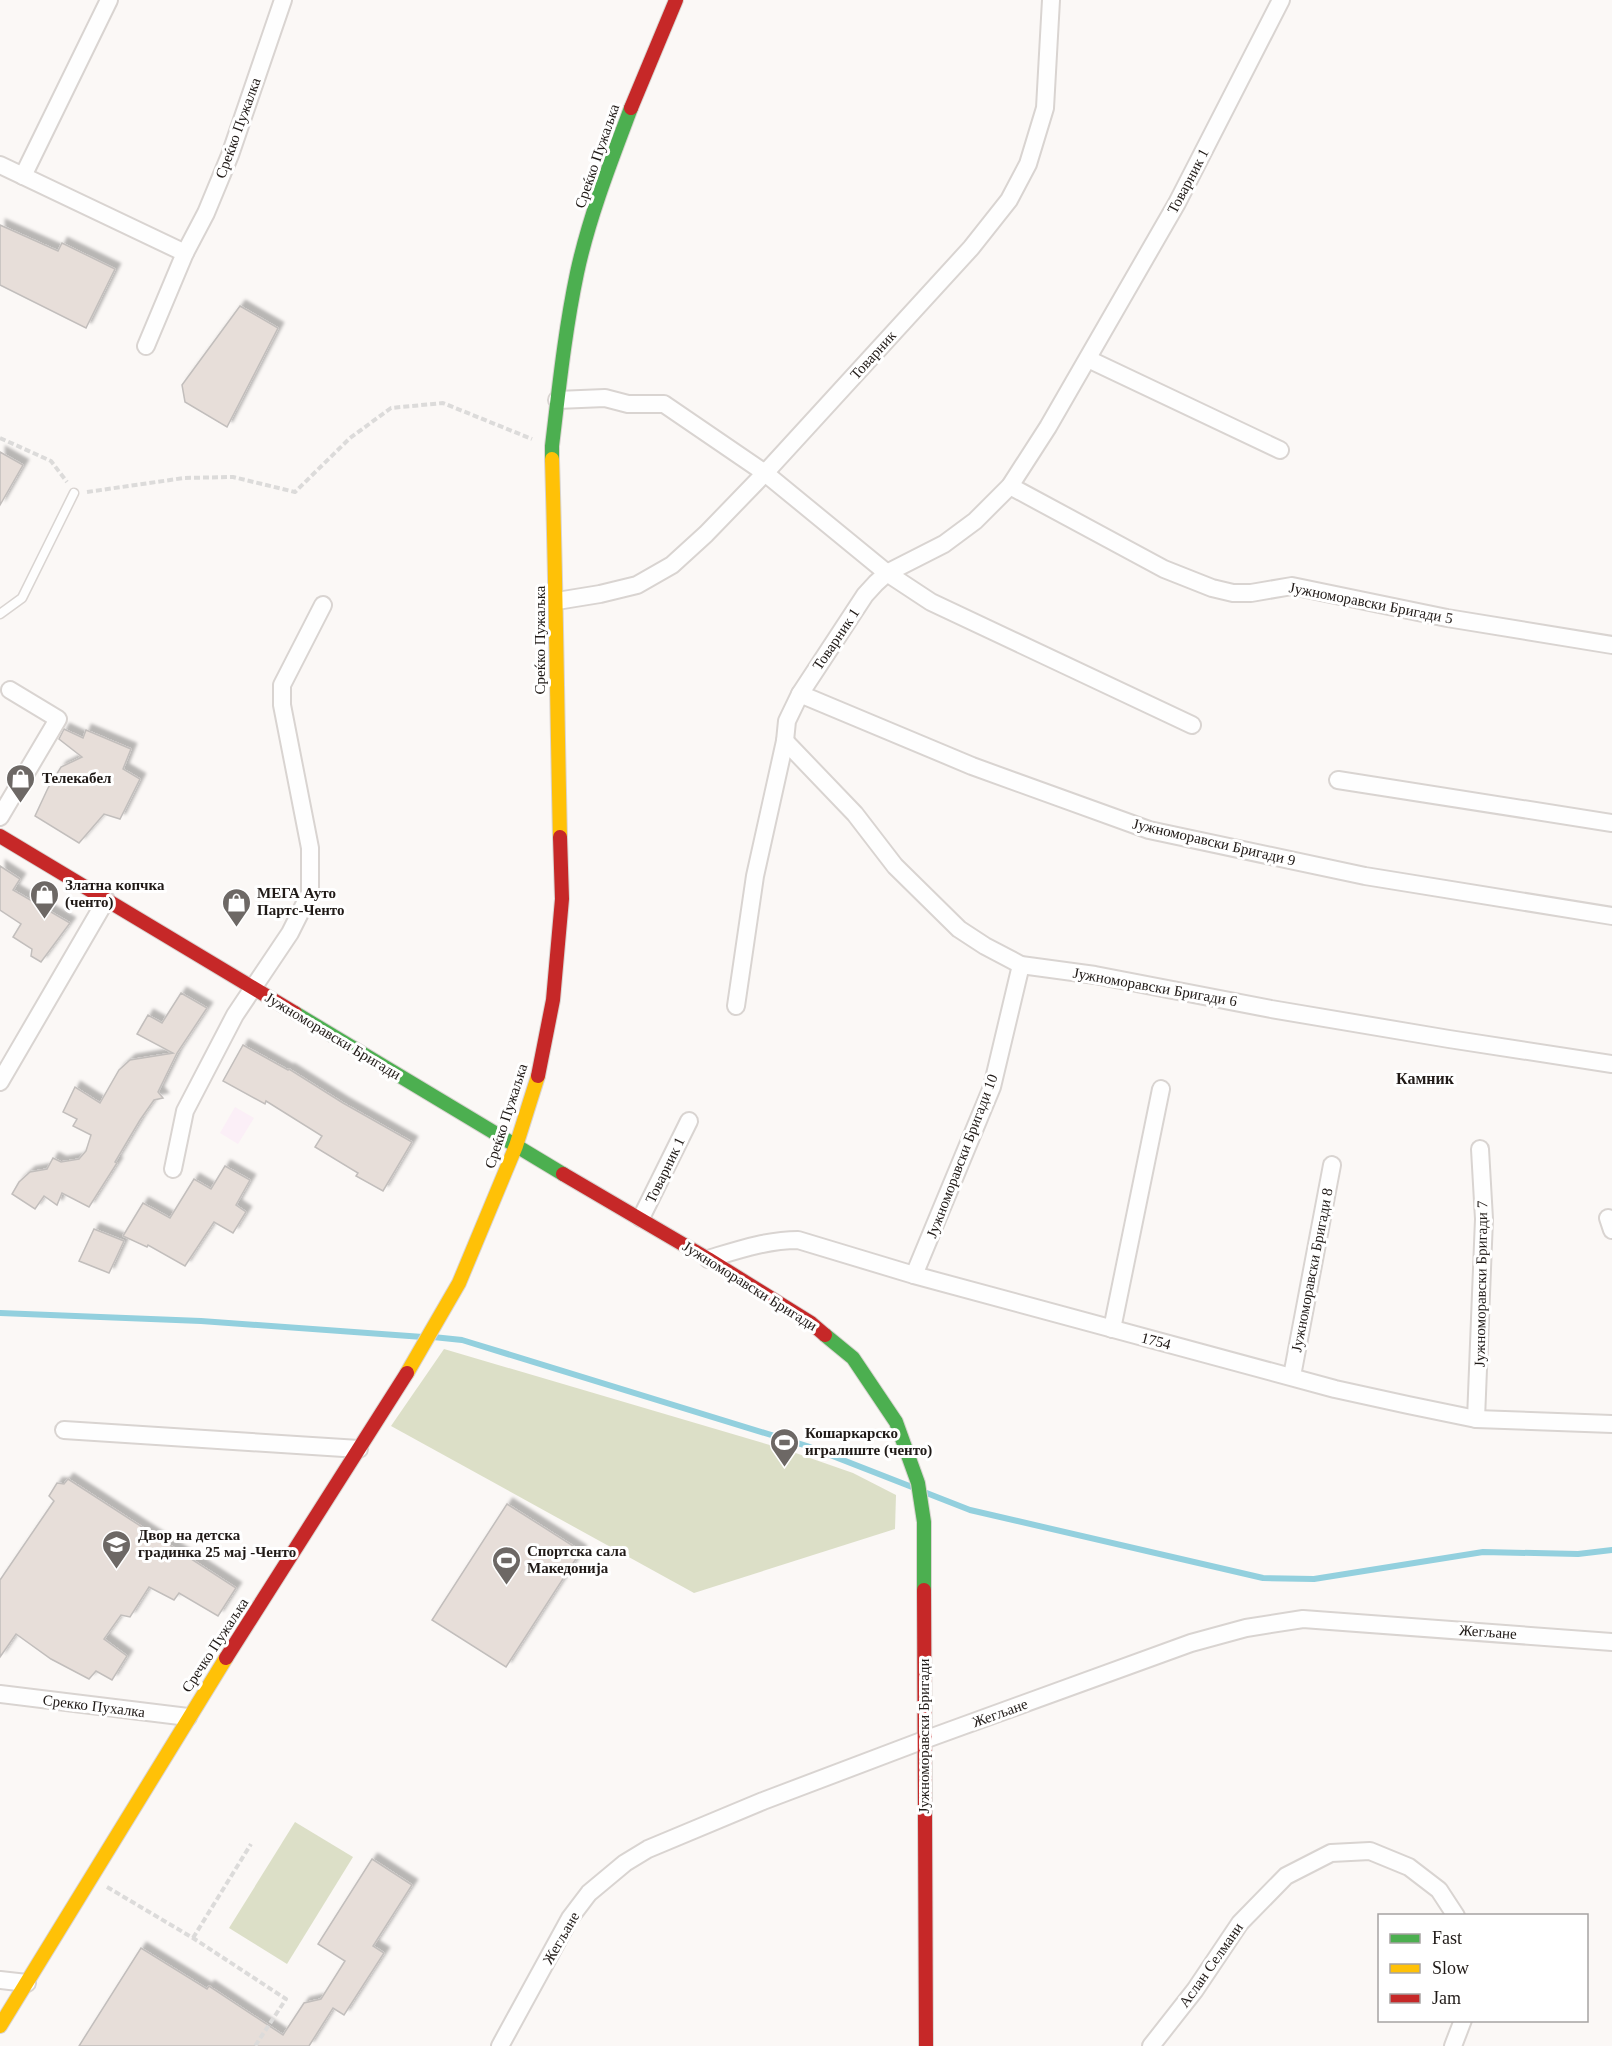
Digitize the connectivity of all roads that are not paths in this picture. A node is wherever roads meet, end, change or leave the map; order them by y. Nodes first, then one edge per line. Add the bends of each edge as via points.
1 (109, 0) edge
2 (283, 0) edge
3 (676, 0) edge
4 (1051, 0) edge
5 (1281, 0) edge
6 (0, 165) edge
7 (23, 176) junction
8 (185, 253) junction
9 (146, 346) dead end
10 (1088, 359) junction
11 (557, 400) junction
12 (1280, 450) dead end
13 (765, 472) junction
14 (1010, 486) junction
15 (74, 493) road end
16 (887, 573) junction
17 (557, 601) junction
18 (323, 605) dead end
19 (0, 614) edge
20 (1612, 645) edge
21 (10, 690) dead end
22 (800, 694) junction
23 (1192, 725) dead end
24 (785, 741) junction
25 (1338, 780) dead end
26 (0, 817) edge
27 (1612, 823) edge
28 (0, 836) edge
29 (106, 900) junction
30 (1612, 916) edge
31 (1021, 965) junction
32 (253, 988) junction
33 (736, 1006) dead end
34 (1612, 1064) edge
35 (0, 1082) edge
36 (1161, 1089) dead end
37 (689, 1121) dead end
38 (516, 1146) junction
39 (1480, 1149) dead end
40 (1332, 1165) dead end
41 (173, 1169) dead end
42 (641, 1218) junction
43 (708, 1259) junction
44 (914, 1275) junction
45 (459, 1282) joint
46 (1112, 1329) junction
47 (1292, 1376) junction
48 (1476, 1419) junction
49 (1612, 1424) edge
50 (64, 1430) dead end
51 (359, 1449) junction
52 (1612, 1642) edge
53 (0, 1694) edge
54 (188, 1717) junction
55 (924, 1740) junction
56 (1455, 1914) edge
57 (0, 1980) edge
58 (27, 1983) junction
59 (1462, 2022) edge
60 (0, 2026) edge
61 (500, 2046) edge
62 (926, 2046) edge
63 (1151, 2046) edge
64 (1453, 2046) edge

1 - 7 street
2 - 8 street, Среќко Пужалка via 230,155
3 - 11 street, Среќко Пужаљка via 600,195 577,272
4 - 13 street, Товарник via 1045,108 1028,165 1009,200 971,248
5 - 10 street, Товарник 1 via 1176,203
6 - 7 street
7 - 8 street
8 - 9 street, Среќко Пужалка
10 - 12 street
10 - 14 street, Товарник 1
11 - 13 street via 605,398 628,404 664,404
11 - 17 street, Среќко Пужаљка via 552,446
13 - 16 street
13 - 17 street, Товарник via 672,565 628,588
14 - 16 street, Товарник 1 via 975,521 944,544
14 - 20 street, Јужноморавски Бригади 5 via 1164,569 1212,588 1251,593 1292,586 1447,618
15 - 19 lane via 22,598
16 - 22 street, Товарник 1 via 865,595
16 - 23 street via 931,602
17 - 38 street, Среќко Пужаљка via 562,899 553,1000 537,1080
18 - 32 street, Јужноморавски Бригади via 282,686 282,705 310,848 310,893 290,933
21 - 26 street via 58,719
22 - 24 street, Товарник 1 via 787,721
22 - 30 street, Јужноморавски Бригади 9 via 972,766 1149,830 1365,876
24 - 31 street, Јужноморавски Бригади 6 via 855,814 895,866 959,929
24 - 33 street, Товарник 1 via 755,876
25 - 27 street
28 - 29 street, Јужноморавски Бригади
29 - 32 street, Јужноморавски Бригади
29 - 35 street
31 - 34 street, Јужноморавски Бригади 6
31 - 44 street, Јужноморавски Бригади 10 via 992,1086
32 - 38 street, Јужноморавски Бригади
32 - 41 street, Јужноморавски Бригади via 185,1111
36 - 46 street
37 - 42 street, Товарник 1
38 - 42 street, Јужноморавски Бригади
38 - 45 street, Среќко Пужаљка
39 - 48 street, Јужноморавски Бригади 7 via 1484,1219
40 - 47 street, Јужноморавски Бригади 8
42 - 43 street, Јужноморавски Бригади
43 - 44 street, 1754 via 750,1246 798,1239
43 - 55 street, Јужноморавски Бригади via 811,1323 853,1358 896,1422 918,1483 924,1522
44 - 46 street, 1754
45 - 51 street, Сречко Пужаљка
46 - 47 street, 1754
47 - 48 street, 1754
48 - 49 street, 1754
50 - 51 street
51 - 54 street, Сречко Пужаљка
52 - 55 street, Жегљане via 1303,1619 1246,1628 1191,1643
53 - 54 street, Срекко Пухалка
54 - 58 street, Сречко Пужаљка
55 - 61 street, Жегљане via 648,1849 625,1863 589,1893 570,1918
55 - 62 street, Јужноморавски Бригади
56 - 63 street, Аслан Селмани via 1438,1890 1409,1867 1370,1851 1331,1853 1286,1876 1239,1923 1195,1990
57 - 58 street
58 - 60 street, Сречко Пужаљка
59 - 64 street

